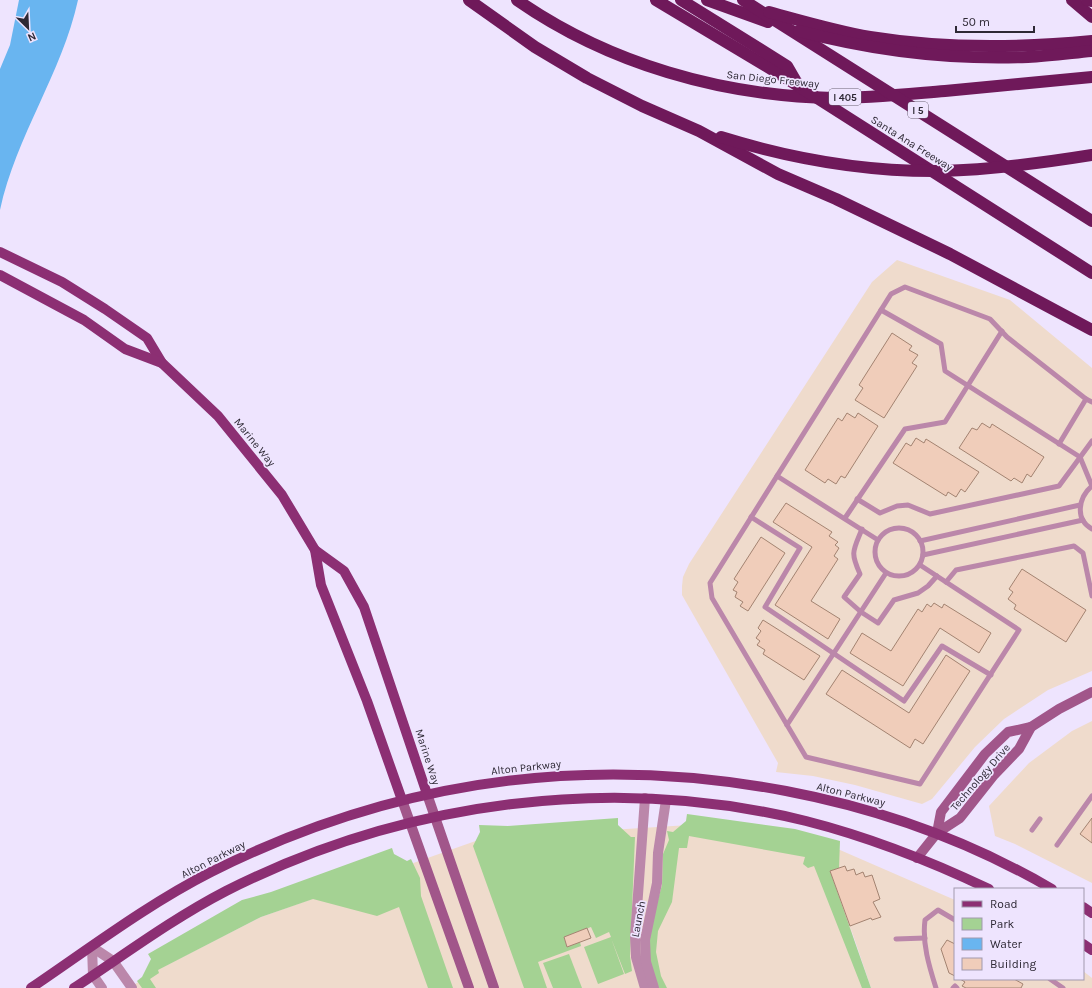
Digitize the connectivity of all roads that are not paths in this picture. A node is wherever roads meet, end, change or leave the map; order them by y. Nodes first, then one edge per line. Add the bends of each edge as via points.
1 (469, 0) edge
2 (517, 0) edge
3 (656, 0) edge
4 (680, 0) edge
5 (707, 0) edge
6 (736, 0) edge
7 (743, 0) edge
8 (1072, 0) edge
9 (1087, 0) edge
10 (1092, 1) edge
11 (1092, 17) edge
12 (1092, 41) edge
13 (1092, 51) edge
14 (1092, 77) edge
15 (1049, 82) junction
16 (1092, 84) edge
17 (798, 86) junction
18 (699, 131) junction
19 (1092, 155) edge
20 (1092, 221) edge
21 (0, 252) edge
22 (1092, 273) edge
23 (0, 275) edge
24 (881, 310) junction
25 (1092, 330) edge
26 (1002, 332) junction
27 (162, 363) junction
28 (968, 385) junction
29 (1086, 399) junction
30 (1092, 402) edge
31 (1092, 441) edge
32 (1059, 444) junction
33 (1080, 457) junction
34 (777, 476) junction
35 (1092, 486) edge
36 (857, 498) junction
37 (1080, 505) junction
38 (751, 517) junction
39 (845, 518) junction
40 (1083, 520) junction
41 (862, 529) junction
42 (1092, 529) edge
43 (878, 540) junction
44 (920, 541) junction
45 (315, 550) junction
46 (923, 555) junction
47 (920, 565) junction
48 (886, 574) junction
49 (937, 576) junction
50 (946, 582) junction
51 (1092, 596) edge
52 (861, 612) junction
53 (833, 653) junction
54 (991, 675) junction
55 (1092, 692) edge
56 (787, 725) junction
57 (1032, 727) junction
58 (427, 794) junction
59 (1092, 796) edge
60 (645, 798) junction
61 (402, 800) junction
62 (666, 800) junction
63 (434, 816) junction
64 (1040, 819) dead end
65 (411, 822) junction
66 (1032, 830) dead end
67 (937, 833) junction
68 (1057, 845) dead end
69 (642, 852) junction
70 (658, 853) junction
71 (917, 858) junction
72 (987, 888) edge
73 (1050, 888) edge
74 (954, 919) edge
75 (925, 938) junction
76 (896, 939) dead end
77 (92, 947) junction
78 (113, 961) junction
79 (93, 975) junction
80 (1051, 980) edge
81 (31, 988) edge
82 (74, 988) edge
83 (102, 988) edge
84 (132, 988) edge
85 (469, 988) edge
86 (494, 988) edge
87 (645, 988) edge
88 (654, 988) edge
89 (936, 988) edge
90 (953, 988) edge
91 (957, 988) edge
92 (1063, 988) edge

1 - 18 highway via 535,47 587,78
2 - 15 highway, San Diego Freeway / I 405 via 554,24 624,57 729,88 834,98
3 - 17 highway, Santa Ana Freeway
4 - 17 highway via 787,66
5 - 13 highway via 793,30 909,53 1029,57
6 - 12 highway via 829,28 907,42 999,47
7 - 20 highway, I 5
8 - 11 highway
9 - 10 highway
14 - 15 highway, San Diego Freeway / I 405
15 - 16 highway
17 - 22 highway, Santa Ana Freeway
18 - 19 highway via 757,148 841,165 891,170 942,171 1031,164
18 - 25 highway via 778,174 950,254
21 - 27 main road, Marine Way via 62,282 111,313 147,338
23 - 27 main road, Marine Way via 84,320 125,349
24 - 26 lane via 891,294 905,287 990,319
24 - 28 lane via 941,344 945,371
24 - 34 lane
26 - 28 lane
26 - 29 lane
27 - 45 main road, Marine Way via 218,416 251,455 282,495
28 - 32 lane
28 - 36 lane via 945,422 905,429
29 - 30 lane
29 - 32 lane
31 - 33 lane
32 - 33 lane
33 - 35 lane
33 - 36 lane via 1059,486 930,514 908,505 897,506 880,513
34 - 38 lane
34 - 39 lane
35 - 37 lane via 1085,492
36 - 39 lane
37 - 40 lane
37 - 44 lane
38 - 53 lane via 800,548 765,607
38 - 56 lane via 710,583 712,598
39 - 41 lane
40 - 42 lane
40 - 46 lane
41 - 43 lane
41 - 52 lane via 853,551 860,574 844,597
43 - 44 lane via 893,529 902,528 911,532
43 - 48 lane via 875,558
44 - 46 lane
45 - 58 main road, Marine Way via 344,571 364,607
45 - 61 main road, Marine Way via 321,585
46 - 47 lane
47 - 48 lane via 904,575
47 - 49 lane
48 - 52 lane
49 - 50 lane
49 - 52 lane via 918,593 894,600 878,623
50 - 51 lane via 956,570 1074,546 1083,553
50 - 54 lane via 1019,630
52 - 53 lane
53 - 54 lane via 904,701 942,646
53 - 56 lane
54 - 56 lane via 920,784 806,757
55 - 57 main road, Technology Drive
57 - 67 main road, Technology Drive via 1019,749 994,775 960,818
57 - 67 main road, Technology Drive via 1008,732 985,754 940,812
58 - 61 main road, Alton Parkway
58 - 63 main road, Marine Way
58 - 67 main road, Alton Parkway via 555,776 673,776 747,784 817,797 890,816
59 - 68 lane
60 - 62 main road
60 - 63 main road via 544,800
60 - 69 street, Launch
61 - 65 main road, Marine Way
61 - 77 main road, Alton Parkway via 308,829 243,857 168,897
62 - 70 street, Launch
62 - 71 main road via 725,805 801,820 850,833
63 - 65 main road
63 - 86 main road, Marine Way
64 - 66 lane
65 - 78 main road via 337,844 269,871 191,911
65 - 85 main road, Marine Way
67 - 71 main road, Technology Drive
67 - 73 main road, Alton Parkway via 980,851
69 - 70 street
69 - 87 street, Launch via 636,957
70 - 88 street, Launch via 657,883 645,940 646,962
71 - 72 main road
74 - 75 lane via 938,910 925,920
75 - 76 lane
75 - 89 lane via 928,963
77 - 78 street
77 - 79 street
77 - 81 main road, Alton Parkway
78 - 79 main road
78 - 84 street
79 - 82 main road
79 - 83 street
80 - 92 lane
90 - 91 lane

